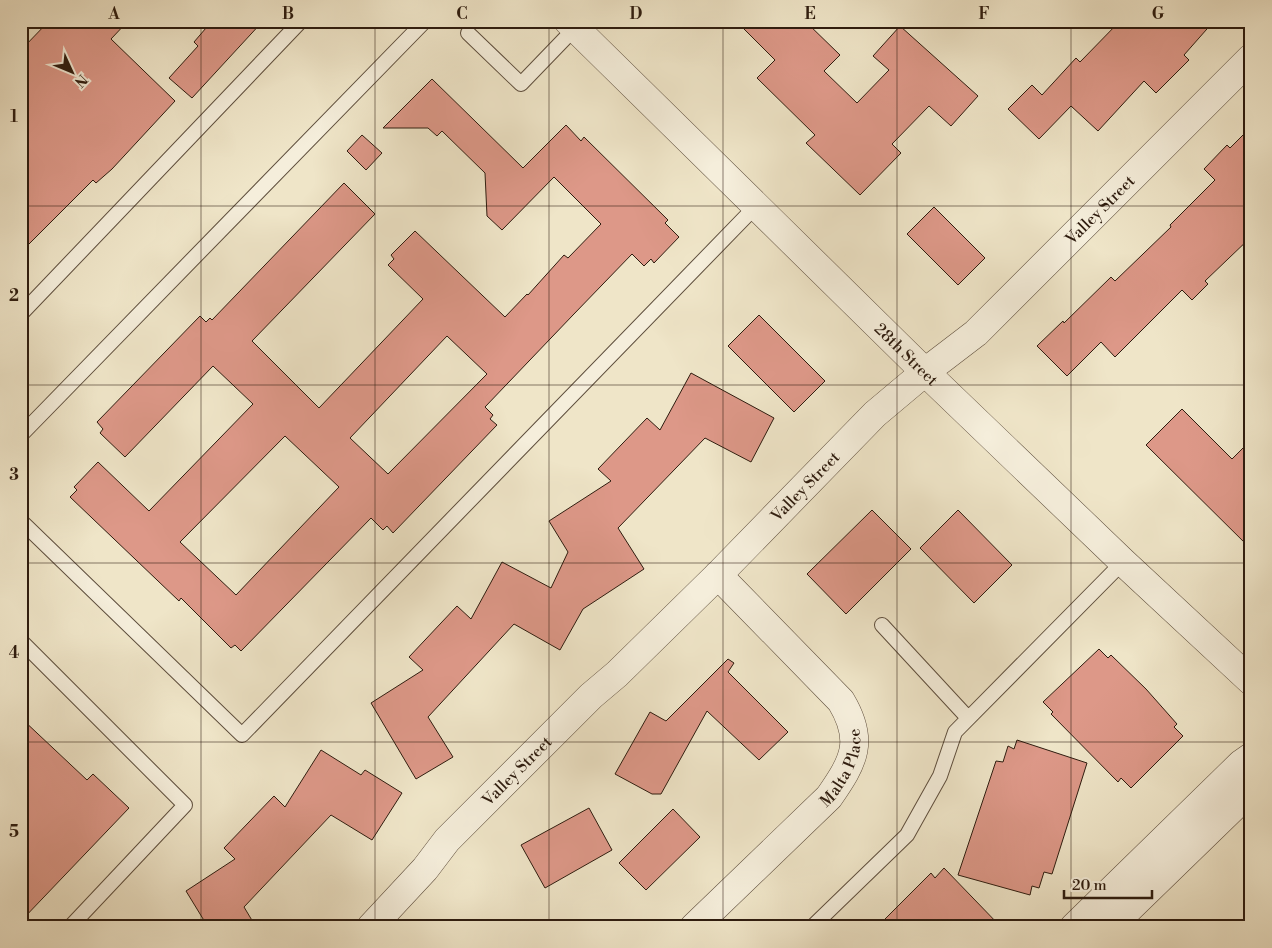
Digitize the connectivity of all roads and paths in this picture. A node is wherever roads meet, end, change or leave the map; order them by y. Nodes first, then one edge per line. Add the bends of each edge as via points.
1 (300, 21) edge
2 (425, 21) edge
3 (572, 25) edge
4 (468, 33) dead end
5 (1251, 58) edge
6 (757, 205) junction
7 (21, 314) edge
8 (925, 372) junction
9 (21, 435) edge
10 (21, 521) edge
11 (1124, 562) junction
12 (718, 575) junction
13 (882, 625) dead end
14 (21, 642) edge
15 (1251, 680) edge
16 (968, 718) junction
17 (1251, 757) edge
18 (1251, 790) edge
19 (70, 927) edge
20 (370, 927) edge
21 (694, 927) edge
22 (812, 927) edge
23 (1074, 927) edge
24 (1110, 927) edge

1 - 7 lane
2 - 9 lane
3 - 4 lane via 521,84
3 - 6 street, 28th Street
5 - 8 street, Valley Street via 976,333
6 - 8 street, 28th Street
6 - 10 lane via 242,735
8 - 11 street, 28th Street
8 - 12 street, Valley Street via 875,414
11 - 15 street, 28th Street
11 - 16 lane
12 - 20 street, Valley Street via 446,840 425,869
12 - 21 street, Malta Place via 841,701 850,716 855,735 843,777 829,797
13 - 16 lane
14 - 19 lane via 185,805
16 - 22 lane via 955,732 940,776 907,835
17 - 23 street
18 - 24 street

